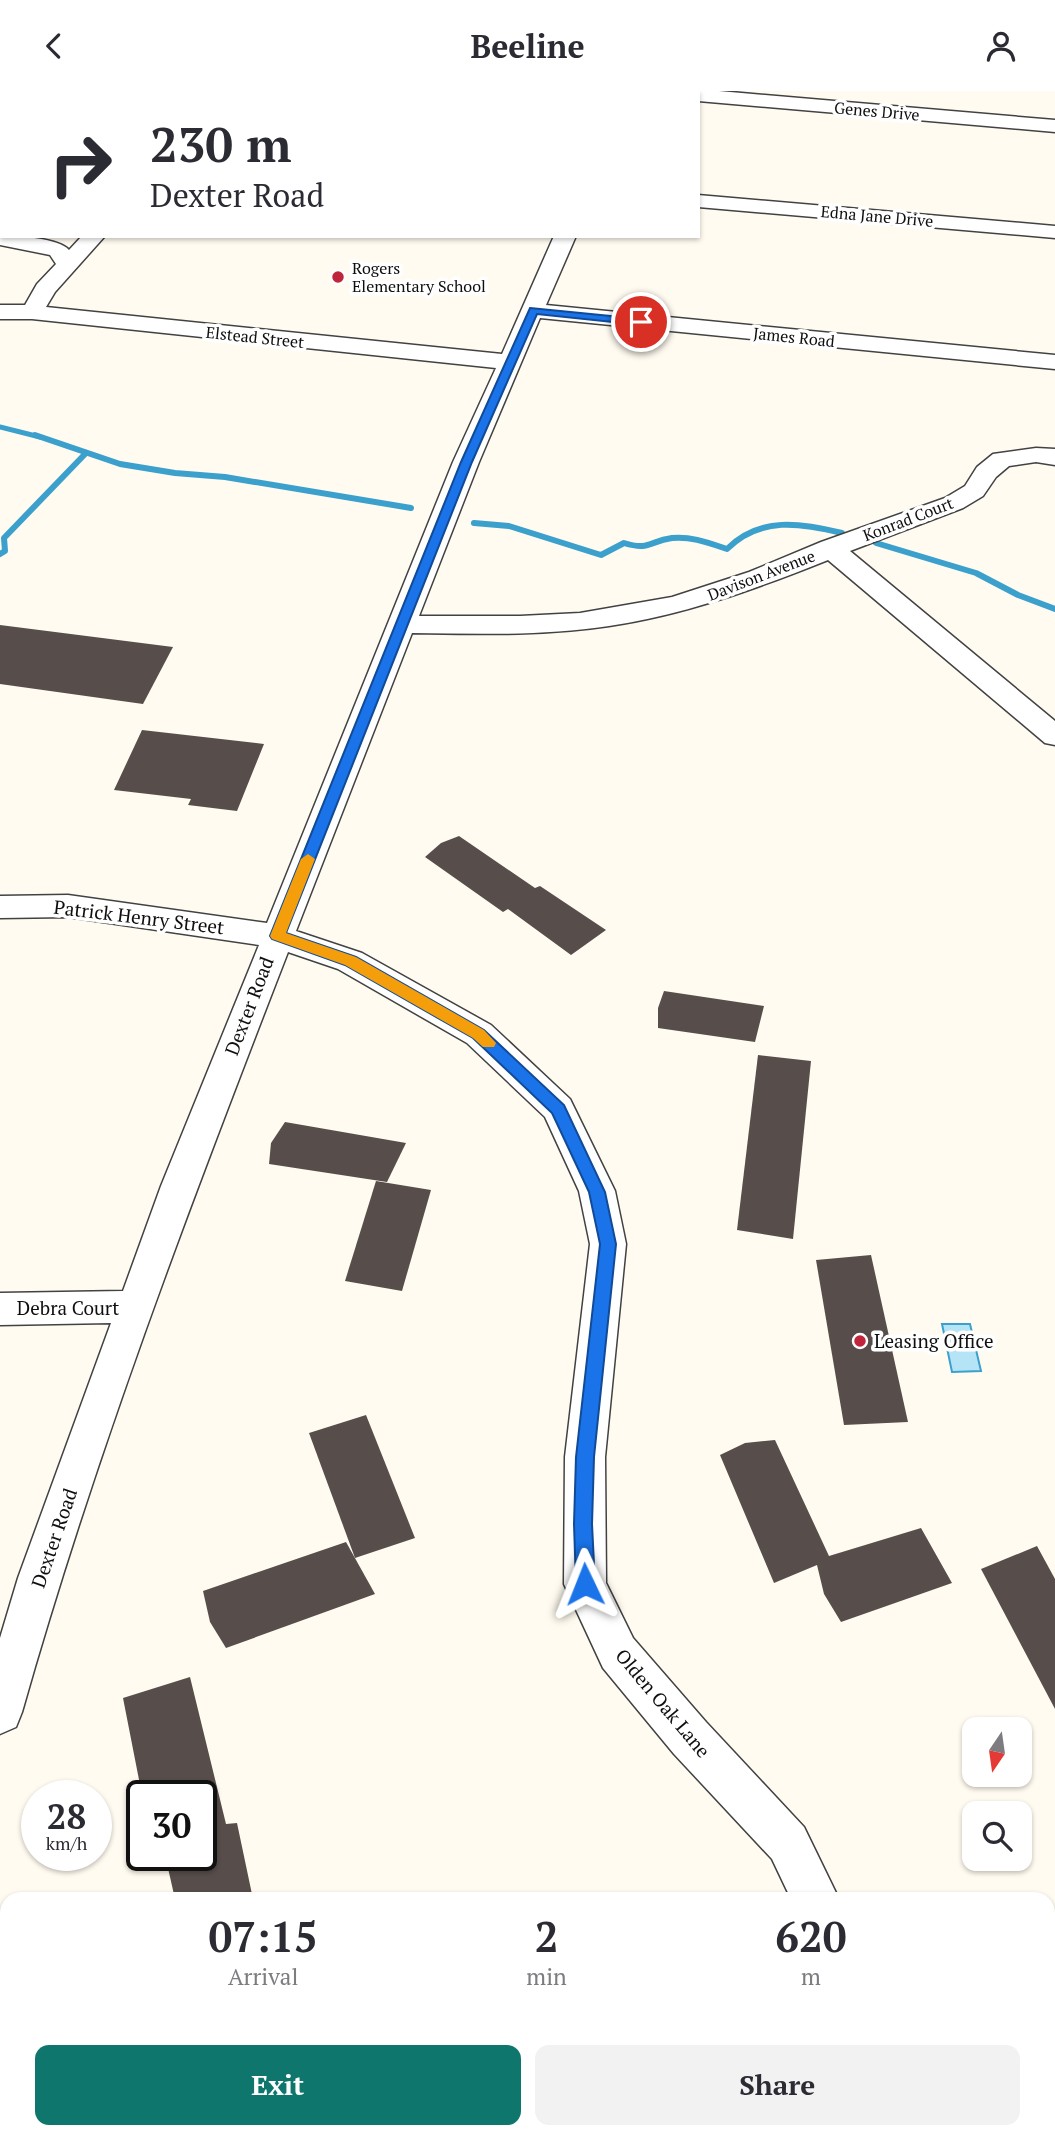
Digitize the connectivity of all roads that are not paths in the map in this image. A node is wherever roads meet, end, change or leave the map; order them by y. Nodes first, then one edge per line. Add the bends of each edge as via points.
1 (700, 95) edge
2 (1055, 126) edge
3 (700, 201) edge
4 (1055, 232) edge
5 (0, 238) edge
6 (92, 238) edge
7 (564, 238) edge
8 (67, 263) junction
9 (32, 311) junction
10 (534, 311) junction
11 (0, 312) edge
12 (509, 362) junction
13 (1055, 362) edge
14 (1055, 457) edge
15 (830, 548) junction
16 (401, 624) junction
17 (1055, 736) edge
18 (0, 907) edge
19 (277, 936) junction
20 (136, 1307) junction
21 (0, 1309) edge
22 (0, 1712) edge
23 (813, 1892) edge

1 - 2 street, Genes Drive
3 - 4 street, Edna Jane Drive
5 - 8 street via 57,250
6 - 8 street
7 - 10 street, Dexter Road
8 - 9 street
9 - 11 street, Elstead Street
9 - 12 street, Elstead Street
10 - 12 street, Dexter Road
10 - 13 street, James Road
12 - 16 street, Dexter Road
14 - 15 street, Konrad Court via 1002,459 974,491 954,503
15 - 16 street, Davison Avenue via 713,594 639,613 560,625
15 - 17 street, Davison Avenue
16 - 19 street, Dexter Road
18 - 19 street, Patrick Henry Street via 68,906
19 - 20 street, Dexter Road
19 - 23 street, Olden Oak Lane via 351,961 479,1034 558,1109 597,1192 608,1244 585,1457 585,1584 618,1653 789,1843
20 - 21 street, Debra Court
20 - 22 street, Dexter Road via 39,1578

